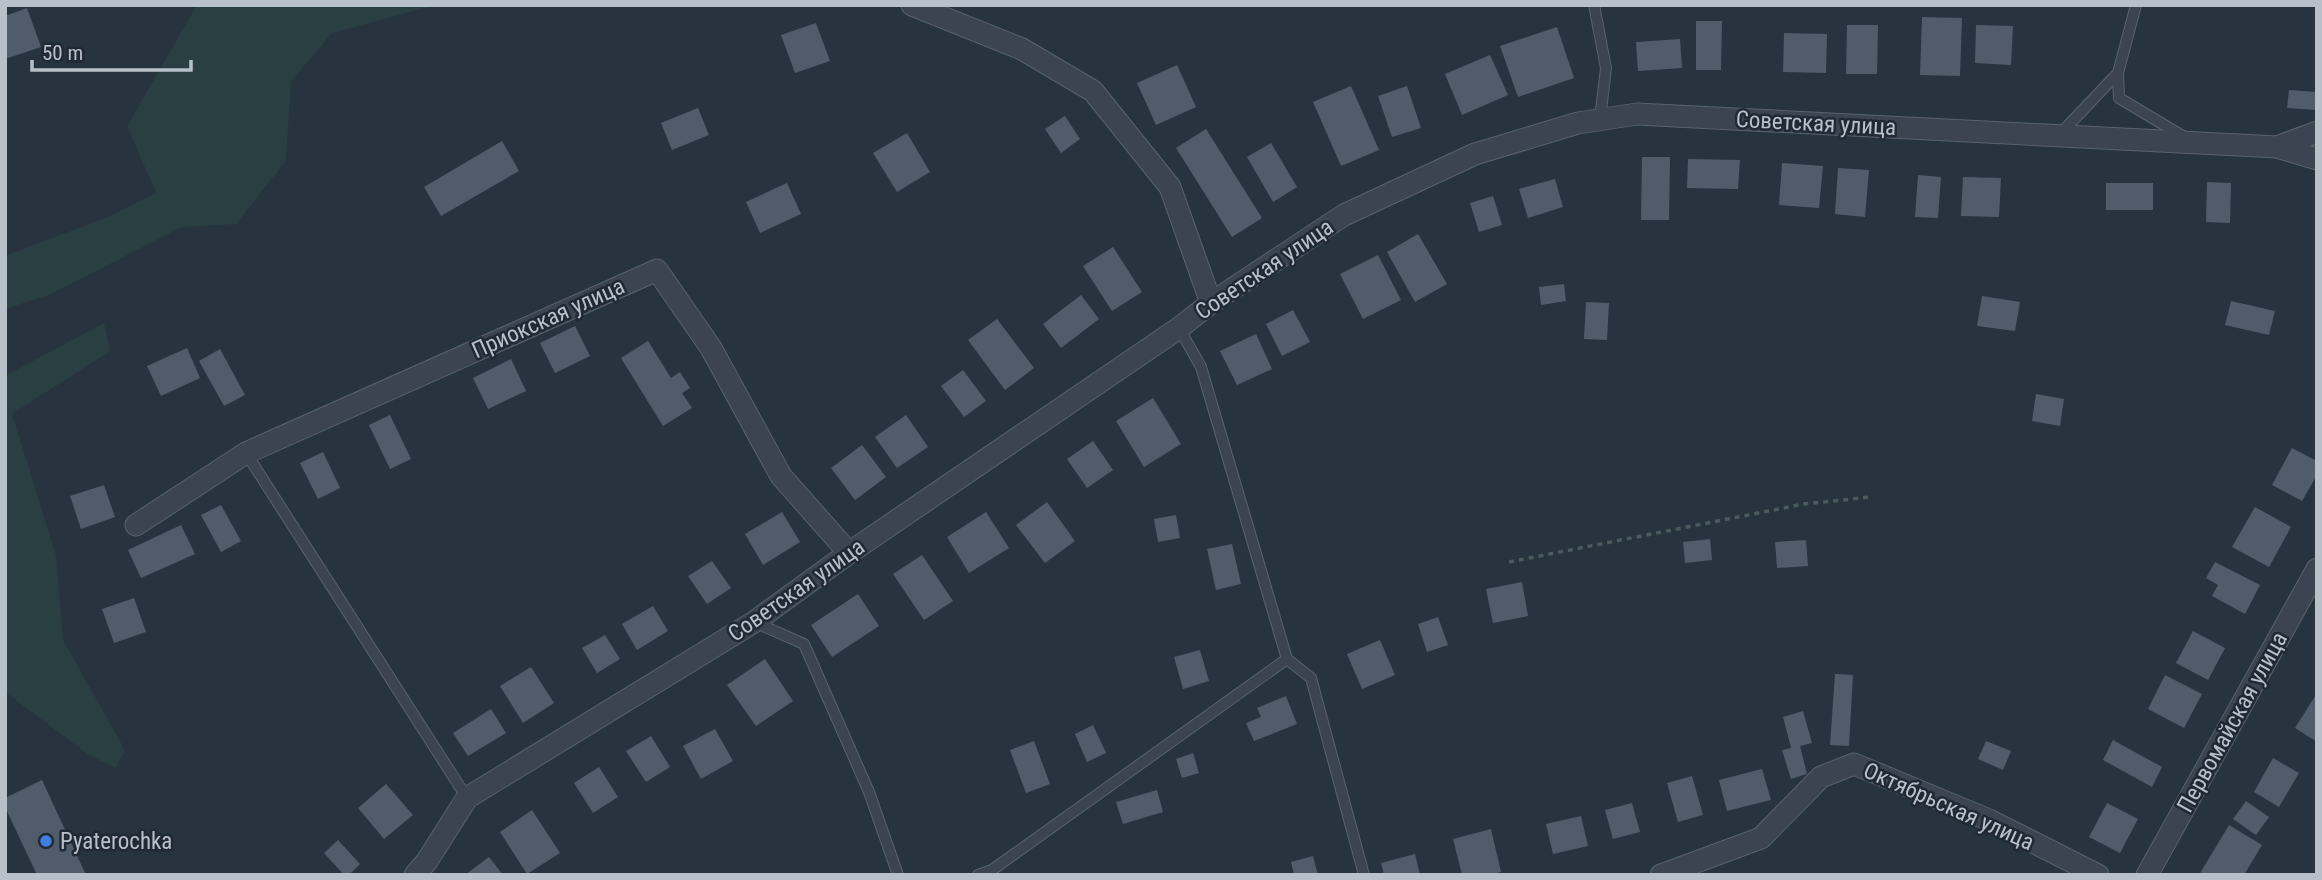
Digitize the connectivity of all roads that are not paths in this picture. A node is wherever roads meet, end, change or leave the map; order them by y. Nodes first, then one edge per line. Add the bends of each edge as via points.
1 (912, 5) edge
2 (1594, 5) edge
3 (2136, 5) edge
4 (2118, 74) junction
5 (1600, 119) junction
6 (2317, 132) edge
7 (2058, 135) junction
8 (2194, 142) junction
9 (2277, 147) junction
10 (2317, 159) edge
11 (1211, 303) junction
12 (1179, 328) junction
13 (246, 453) junction
14 (136, 525) dead end
15 (849, 553) junction
16 (2317, 569) edge
17 (754, 622) junction
18 (1287, 659) junction
19 (467, 798) junction
20 (415, 875) edge
21 (898, 875) edge
22 (978, 875) edge
23 (1364, 875) edge
24 (1661, 875) edge
25 (2098, 875) edge
26 (2147, 875) edge

1 - 11 street via 1022,49 1093,91 1170,187
2 - 5 lane via 1605,68
3 - 4 lane
4 - 7 lane
4 - 8 lane via 2119,98
5 - 7 street, Советская улица via 1637,114
5 - 11 street, Советская улица via 1475,154 1344,215
6 - 9 street, Советская улица
7 - 8 street, Советская улица
8 - 9 street, Советская улица
9 - 10 street, Советская улица
11 - 12 street, Советская улица
12 - 15 street, Советская улица
12 - 18 lane via 1202,367
13 - 14 street, Приокская улица
13 - 15 street, Приокская улица via 657,270 711,348 781,476
13 - 19 lane
15 - 17 street, Советская улица
16 - 26 street, Первомайская улица
17 - 19 street, Советская улица
17 - 21 lane via 804,644 869,792
18 - 22 lane via 992,870
18 - 23 lane via 1311,678
19 - 20 street, Советская улица
24 - 25 street, Октябрьская улица via 1761,838 1821,777 1854,764 1989,820

